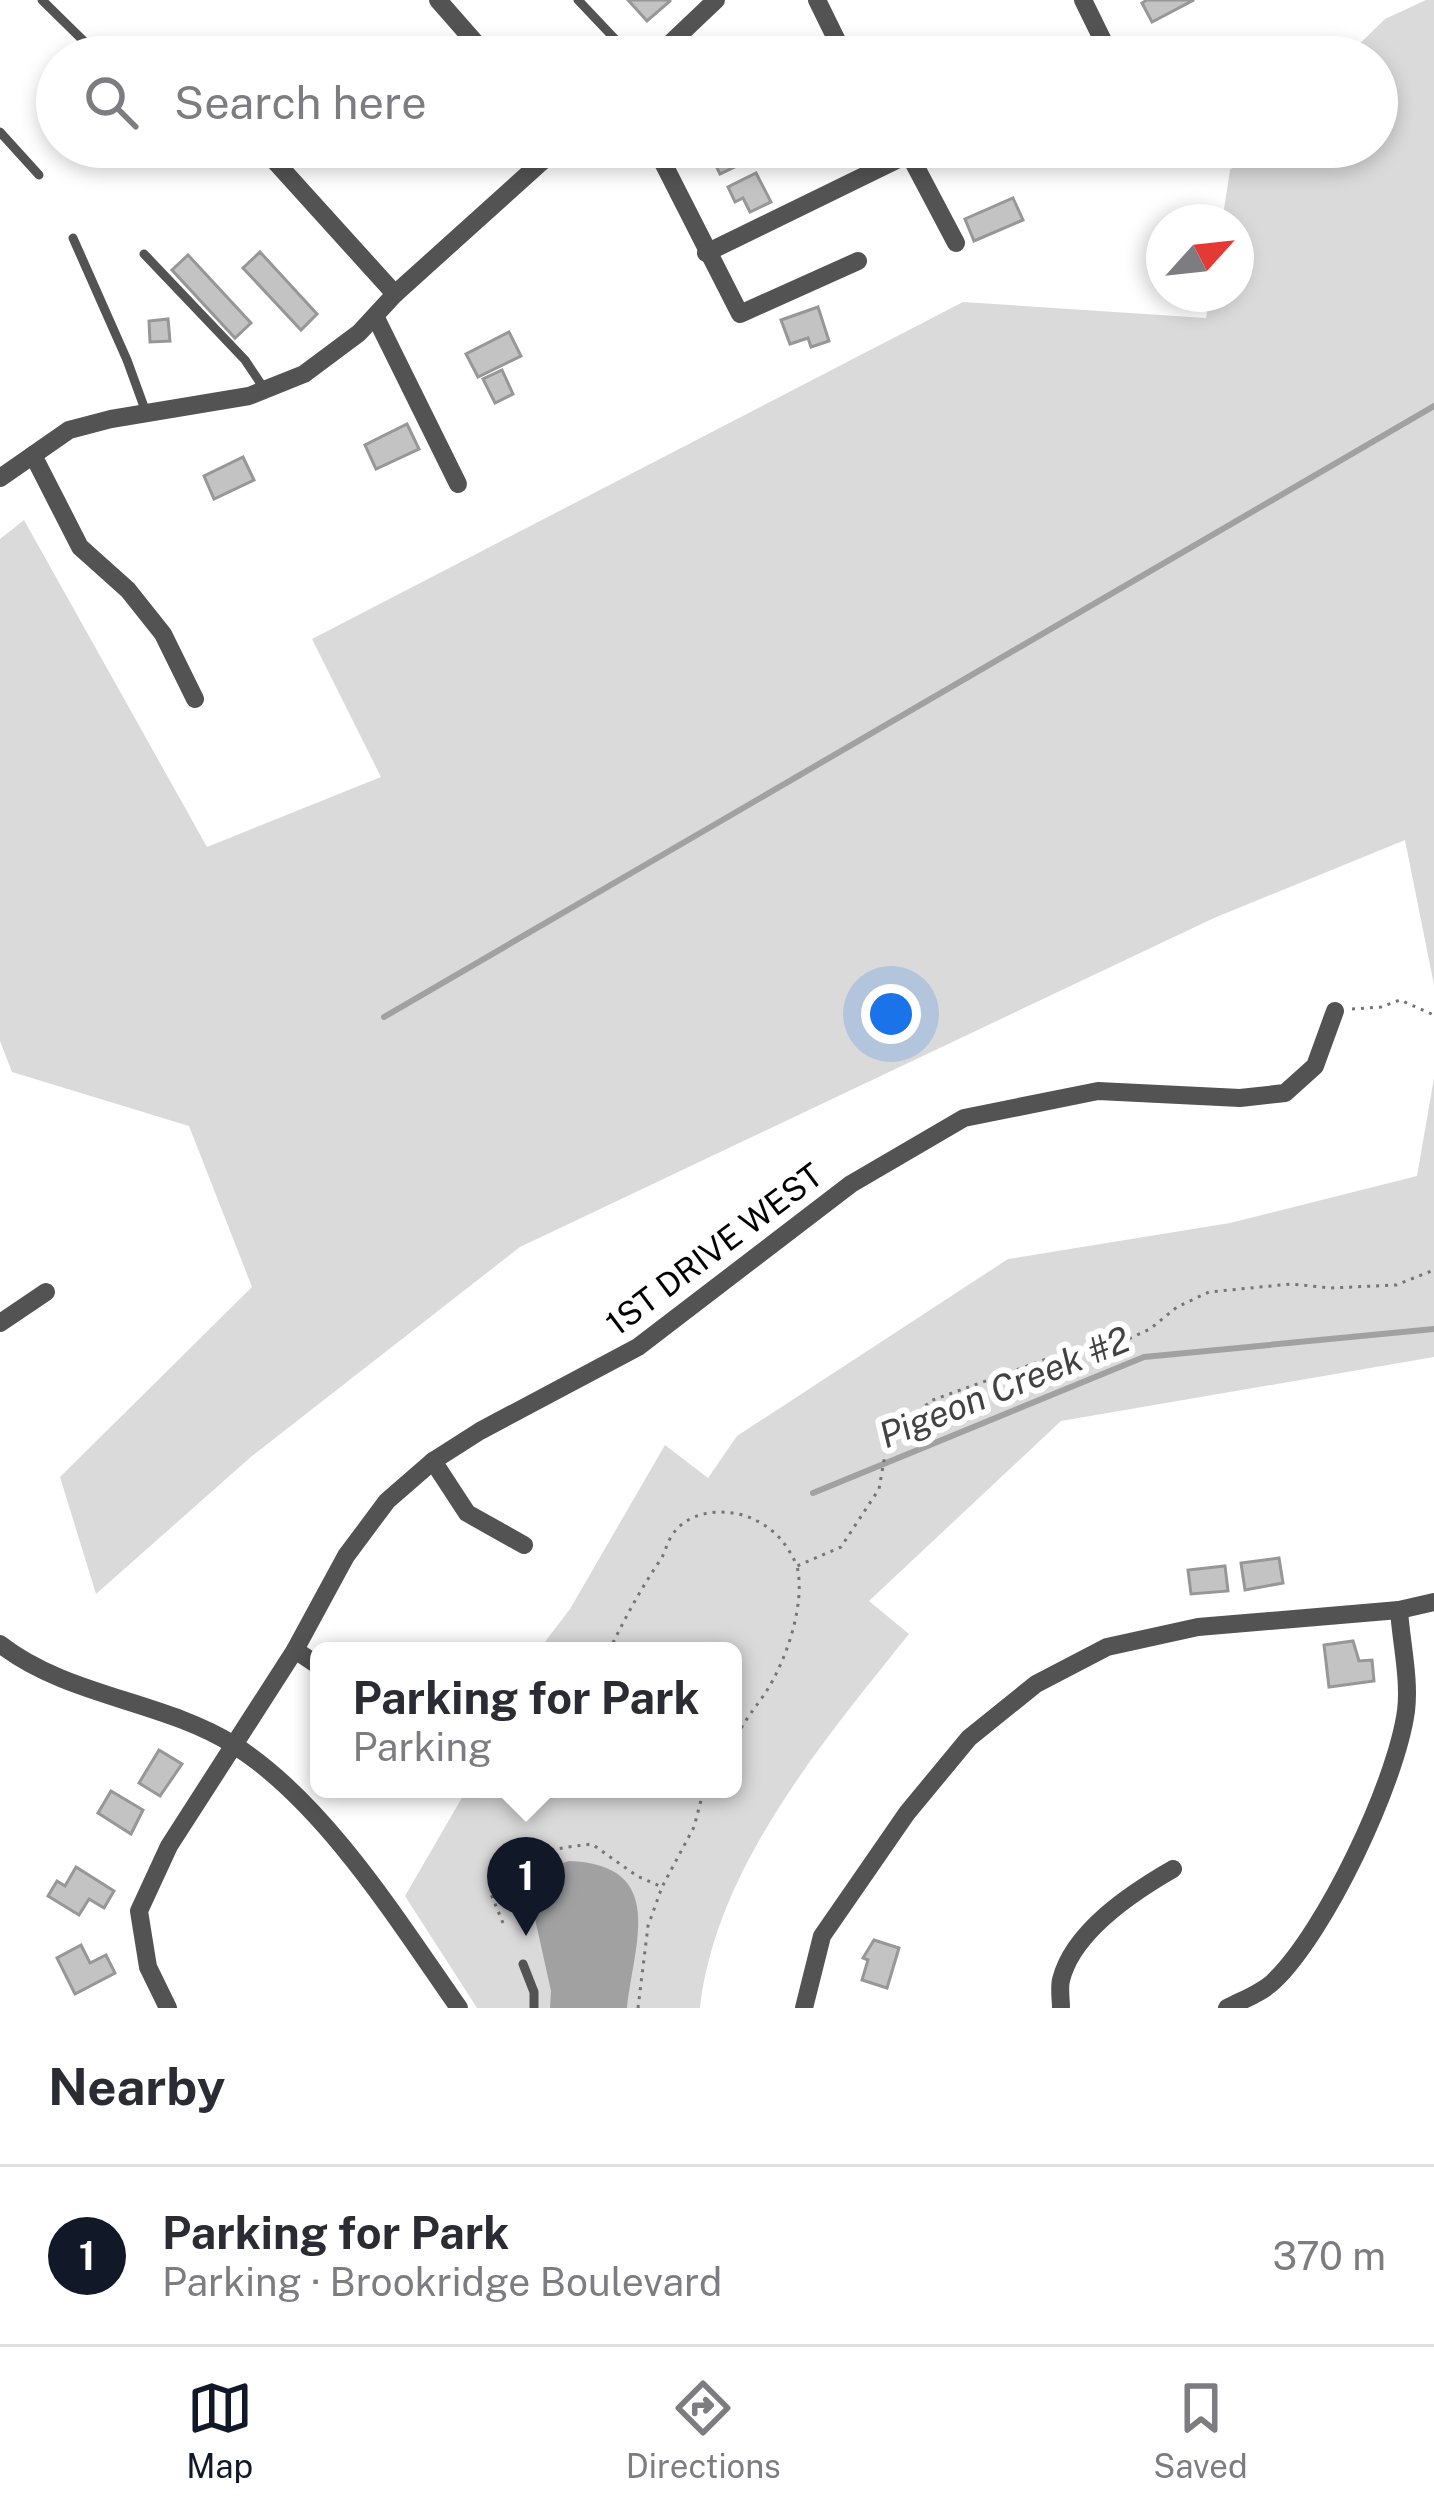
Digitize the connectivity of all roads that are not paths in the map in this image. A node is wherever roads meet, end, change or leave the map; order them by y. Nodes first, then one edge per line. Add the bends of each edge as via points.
1 (42, 0) edge
2 (438, 0) edge
3 (578, 0) edge
4 (716, 0) edge
5 (818, 0) edge
6 (1083, 0) edge
7 (79, 36) edge
8 (470, 36) edge
9 (612, 36) edge
10 (678, 36) edge
11 (835, 36) edge
12 (1101, 36) edge
13 (0, 132) edge
14 (281, 168) edge
15 (535, 168) edge
16 (665, 168) edge
17 (880, 168) edge
18 (916, 168) edge
19 (39, 175) dead end
20 (73, 238) dead end
21 (956, 243) dead end
22 (706, 253) junction
23 (144, 254) dead end
24 (858, 261) dead end
25 (395, 294) junction
26 (375, 316) junction
27 (265, 390) junction
28 (147, 415) junction
29 (34, 455) junction
30 (0, 478) edge
31 (458, 484) dead end
32 (195, 699) dead end
33 (1335, 1010) road end
34 (46, 1292) dead end
35 (0, 1324) edge
36 (434, 1461) junction
37 (524, 1545) dead end
38 (1434, 1602) edge
39 (1399, 1610) junction
40 (0, 1644) edge
41 (295, 1650) junction
42 (310, 1660) edge
43 (233, 1745) junction
44 (1173, 1869) dead end
45 (523, 1964) dead end
46 (168, 2008) edge
47 (459, 2008) edge
48 (534, 2008) edge
49 (804, 2008) edge
50 (1061, 2008) edge
51 (1227, 2008) edge

1 - 7 lane
2 - 8 street
3 - 9 lane
4 - 10 street
5 - 11 street
6 - 12 street
13 - 19 lane
14 - 25 street
15 - 25 street
16 - 22 street
17 - 22 street
18 - 21 street
20 - 28 lane
22 - 24 street via 740,314
23 - 27 lane
25 - 26 street
26 - 27 street via 304,374
26 - 31 street
27 - 28 street
28 - 29 street via 69,430
29 - 30 street
29 - 32 street via 80,547 163,634
33 - 36 street, 1ST DRIVE WEST via 1315,1066 1286,1093 1098,1091 964,1118 851,1184 638,1347
34 - 35 street
36 - 37 street via 467,1513
36 - 41 street, 1ST DRIVE WEST via 387,1501
38 - 39 street
39 - 49 street via 1198,1628 1107,1647 1036,1684 969,1738 881,1850 821,1936
39 - 51 street via 1407,1707 1394,1766 1306,1946 1270,1985
40 - 43 street via 76,1684
41 - 42 street
41 - 43 street, 1ST DRIVE WEST
43 - 46 street, 1ST DRIVE WEST via 139,1911 148,1966
43 - 47 street via 333,1838
44 - 50 street via 1124,1897 1085,1937 1061,1979
45 - 48 lane

